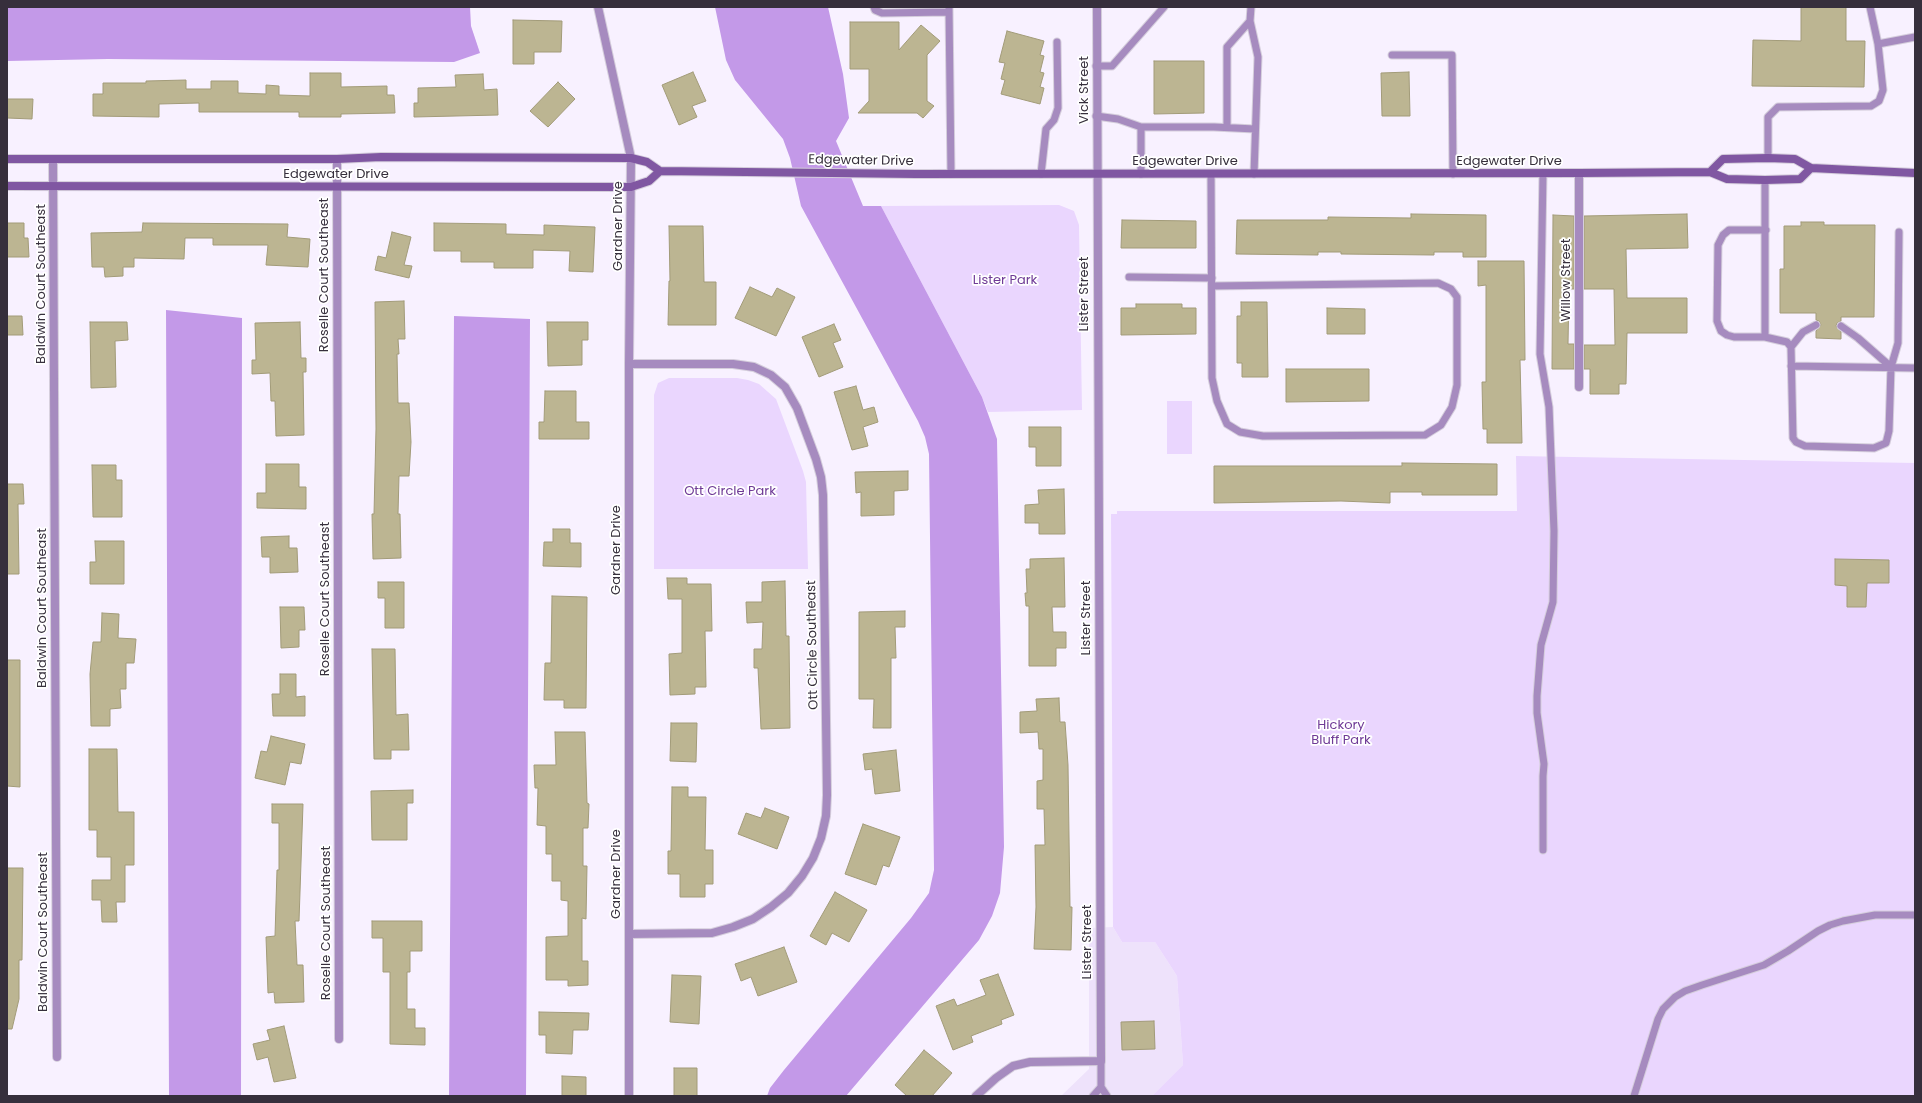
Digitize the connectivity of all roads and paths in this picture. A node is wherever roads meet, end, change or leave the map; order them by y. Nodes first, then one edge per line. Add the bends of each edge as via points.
1 (598, 7) edge
2 (874, 7) edge
3 (1097, 7) edge
4 (1164, 7) edge
5 (1251, 7) edge
6 (1870, 7) edge
7 (949, 10) edge
8 (1250, 21) junction
9 (1915, 37) edge
10 (1056, 42) dead end
11 (1878, 44) junction
12 (1392, 55) dead end
13 (1096, 66) junction
14 (1096, 116) junction
15 (1141, 127) junction
16 (1227, 127) junction
17 (1255, 129) junction
18 (631, 158) junction
19 (1768, 158) junction
20 (7, 159) edge
21 (53, 159) junction
22 (337, 159) junction
23 (1811, 168) junction
24 (660, 171) junction
25 (1710, 172) junction
26 (1915, 172) edge
27 (1544, 173) junction
28 (1579, 173) junction
29 (951, 174) junction
30 (1041, 174) junction
31 (1096, 174) junction
32 (1141, 174) junction
33 (1210, 174) junction
34 (1254, 174) junction
35 (1453, 174) junction
36 (1765, 180) junction
37 (7, 186) edge
38 (53, 186) junction
39 (337, 187) junction
40 (631, 187) junction
41 (1766, 230) junction
42 (1899, 232) dead end
43 (1129, 277) dead end
44 (1212, 282) junction
45 (1816, 326) dead end
46 (1841, 326) dead end
47 (1765, 337) junction
48 (1791, 347) junction
49 (629, 364) junction
50 (1791, 366) junction
51 (1891, 367) junction
52 (1915, 368) edge
53 (1579, 387) dead end
54 (1543, 850) dead end
55 (1915, 914) edge
56 (629, 934) junction
57 (339, 1039) dead end
58 (57, 1057) dead end
59 (1101, 1061) junction
60 (1101, 1087) junction
61 (629, 1096) edge
62 (976, 1096) edge
63 (1093, 1096) edge
64 (1107, 1096) edge
65 (1634, 1096) edge

1 - 18 street, Gardner Drive
2 - 7 lane via 882,13
3 - 13 street, Vick Street
4 - 13 lane via 1112,66
5 - 8 lane
6 - 11 lane
7 - 29 lane
8 - 16 lane via 1227,47
8 - 17 lane via 1258,57
9 - 11 lane
10 - 30 lane via 1058,108 1054,120 1046,129
11 - 19 lane via 1883,90 1879,102 1871,106 1778,107 1768,117
12 - 35 lane via 1452,55
13 - 14 street, Vick Street
14 - 15 lane via 1118,119
14 - 31 street, Vick Street
15 - 16 lane
15 - 32 lane
16 - 17 lane
17 - 34 lane
18 - 22 street, Edgewater Drive
18 - 24 street, Edgewater Drive via 647,162
18 - 40 street, Gardner Drive
19 - 23 street via 1795,159
19 - 25 street via 1723,159
20 - 21 street, Edgewater Drive
21 - 22 street, Edgewater Drive
21 - 38 street, Baldwin Court Southeast
22 - 39 street, Roselle Court Southeast
23 - 26 street
23 - 36 street, Edgewater Drive via 1800,179
24 - 29 street, Edgewater Drive
24 - 40 street, Edgewater Drive via 649,181
25 - 28 street, Edgewater Drive
25 - 36 street, Edgewater Drive via 1727,179
27 - 28 street, Edgewater Drive
27 - 35 street, Edgewater Drive
27 - 54 lane via 1540,354 1549,407 1554,531 1553,602 1542,645 1537,696 1544,764
28 - 53 street, Willow Street
29 - 30 street, Edgewater Drive
30 - 31 street, Edgewater Drive
31 - 32 street, Edgewater Drive
31 - 59 street, Lister Street
32 - 33 street, Edgewater Drive
33 - 34 street, Edgewater Drive
33 - 44 lane
34 - 35 street, Edgewater Drive
36 - 41 lane
37 - 38 street, Edgewater Drive
38 - 39 street, Edgewater Drive
38 - 58 street, Baldwin Court Southeast
39 - 40 street, Edgewater Drive
39 - 57 street, Roselle Court Southeast
40 - 49 street, Gardner Drive
41 - 47 lane
41 - 47 lane via 1729,230 1723,235 1718,245 1717,321 1721,331 1727,335
42 - 51 lane via 1898,343
43 - 44 lane
44 - 44 lane via 1212,378 1217,401 1227,424 1240,432 1263,436 1425,435 1441,425 1452,407 1457,385 1457,297 1451,289 1438,283
45 - 48 lane via 1803,332
46 - 51 lane
47 - 48 lane via 1787,342
48 - 50 lane
49 - 56 street, Gardner Drive
49 - 56 street, Ott Circle Southeast via 733,364 754,367 771,375 785,387 797,408 816,459 824,495 827,795 826,816 813,858 797,882 771,907 733,927 712,933
50 - 51 lane
50 - 51 lane via 1793,438 1796,442 1805,446 1874,448 1886,443 1889,432
51 - 52 lane
55 - 65 lane via 1875,915 1843,920 1818,931 1764,965 1680,994 1663,1009 1658,1018
56 - 61 street, Gardner Drive
59 - 60 lane
59 - 62 street via 1030,1062 1013,1066
60 - 63 lane
60 - 64 lane

